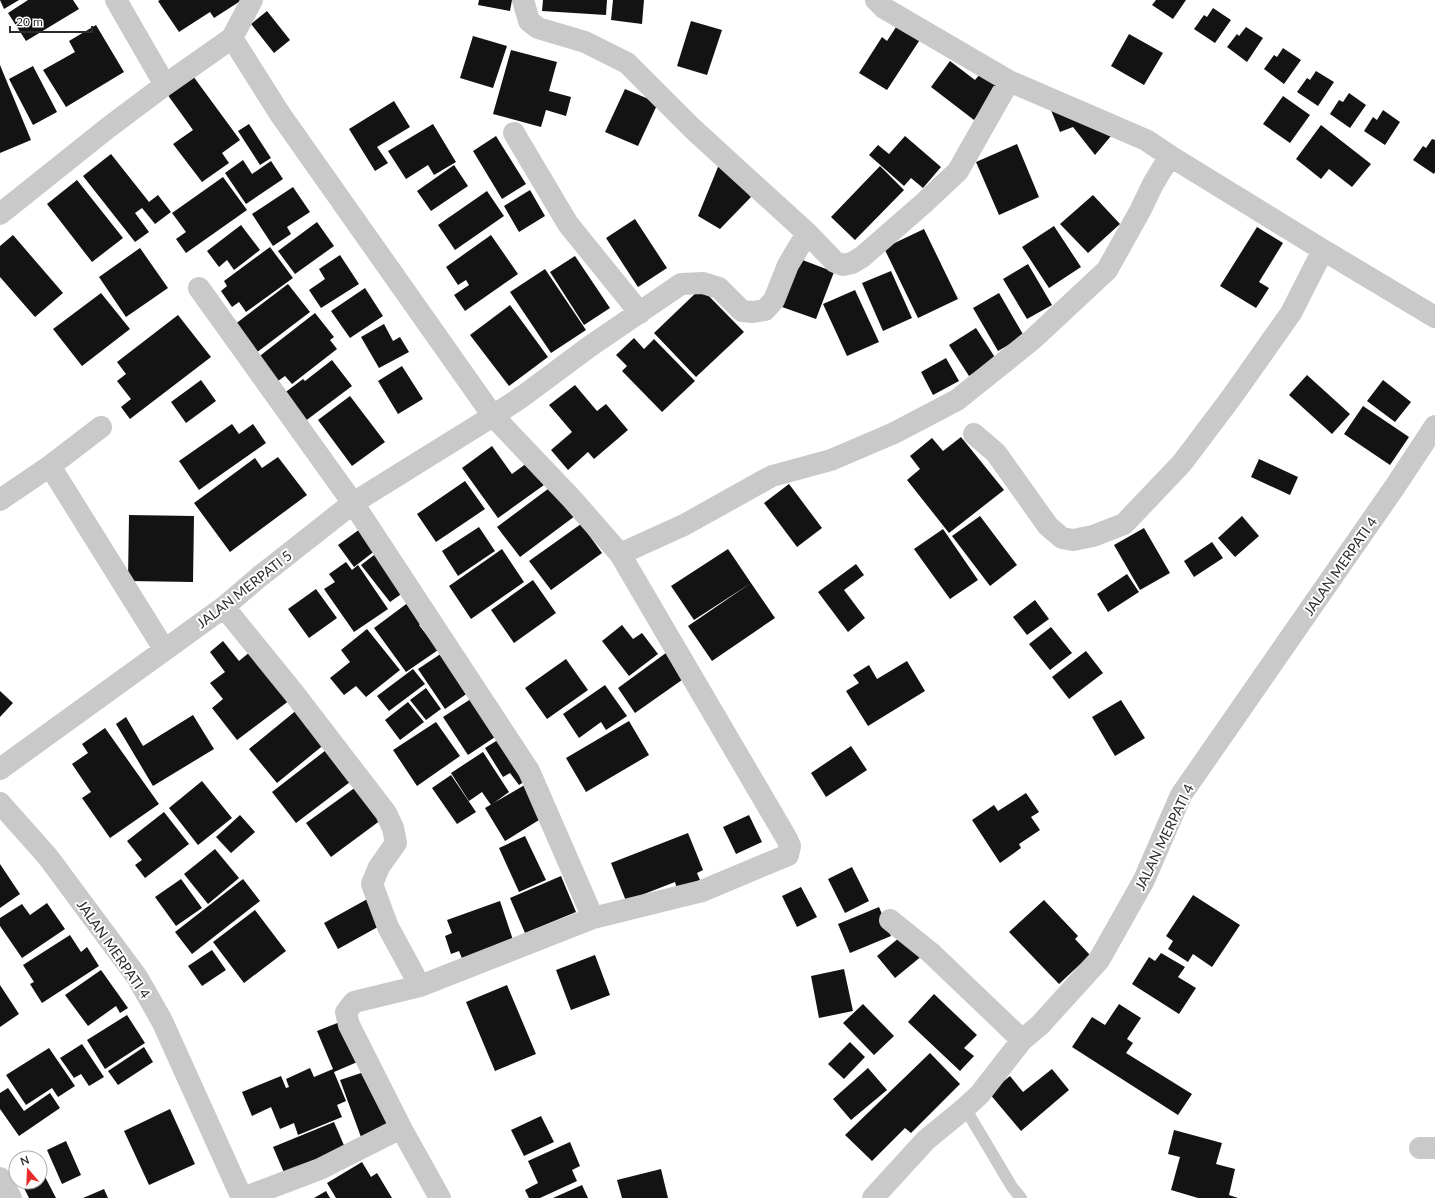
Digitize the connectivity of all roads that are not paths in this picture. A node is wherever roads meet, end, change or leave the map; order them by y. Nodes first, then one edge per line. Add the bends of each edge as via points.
1 (116, 0) edge
2 (252, 0) edge
3 (523, 0) edge
4 (876, 0) edge
5 (232, 38) junction
6 (1009, 81) junction
7 (165, 85) junction
8 (514, 133) dead end
9 (1170, 156) junction
10 (0, 214) edge
11 (807, 233) junction
12 (1323, 250) junction
13 (200, 288) dead end
14 (640, 313) junction
15 (1435, 317) edge
16 (493, 416) junction
17 (1435, 426) edge
18 (101, 427) dead end
19 (974, 434) dead end
20 (50, 466) junction
21 (0, 500) edge
22 (353, 504) junction
23 (620, 554) junction
24 (224, 607) junction
25 (164, 650) junction
26 (0, 769) edge
27 (0, 803) edge
28 (592, 918) junction
29 (890, 920) dead end
30 (420, 986) junction
31 (1022, 1040) junction
32 (965, 1108) junction
33 (401, 1128) junction
34 (0, 1178) edge
35 (11, 1198) edge
36 (242, 1198) edge
37 (440, 1198) edge
38 (873, 1198) edge
39 (1021, 1198) edge

1 - 7 street
2 - 5 street
3 - 11 street via 529,21 538,28 585,42 627,63 693,129
4 - 6 street via 884,8
5 - 7 street
5 - 16 street via 280,114
6 - 9 street via 1146,140
6 - 11 street via 958,171 862,257 852,263 835,262
7 - 10 street
8 - 14 street via 568,224
9 - 12 street
9 - 23 street via 1107,270 1033,339 956,400 894,433 831,460 772,476 684,525
11 - 14 street, JALAN MERPATI 5 via 788,265 774,300 765,310 742,311 719,288 703,283 681,284
12 - 15 street
12 - 19 street via 1291,313 1231,398 1182,463 1124,524 1093,536 1074,540 1062,538 1048,526 996,453
13 - 22 street
14 - 16 street, JALAN MERPATI 5
16 - 22 street, JALAN MERPATI 5
16 - 23 street
17 - 31 street, JALAN MERPATI 4 via 1181,795 1144,880 1099,960 1040,1026
18 - 20 street
20 - 21 street
20 - 25 street
22 - 24 street, JALAN MERPATI 5
22 - 28 street via 529,771
23 - 28 street via 790,846 788,855 702,891
24 - 25 street, JALAN MERPATI 5
24 - 30 street via 386,813 396,843 379,867 372,884 388,927
25 - 26 street, JALAN MERPATI 5
27 - 36 street, JALAN MERPATI 4 via 48,857 132,970 162,1021
28 - 30 street
29 - 31 street via 932,953
30 - 33 street via 354,1002 346,1012 349,1025
31 - 32 street, JALAN MERPATI 4 via 980,1094
32 - 38 street, JALAN MERPATI 4 via 926,1140
32 - 39 lane
33 - 36 street via 320,1168
33 - 37 street
34 - 35 street

